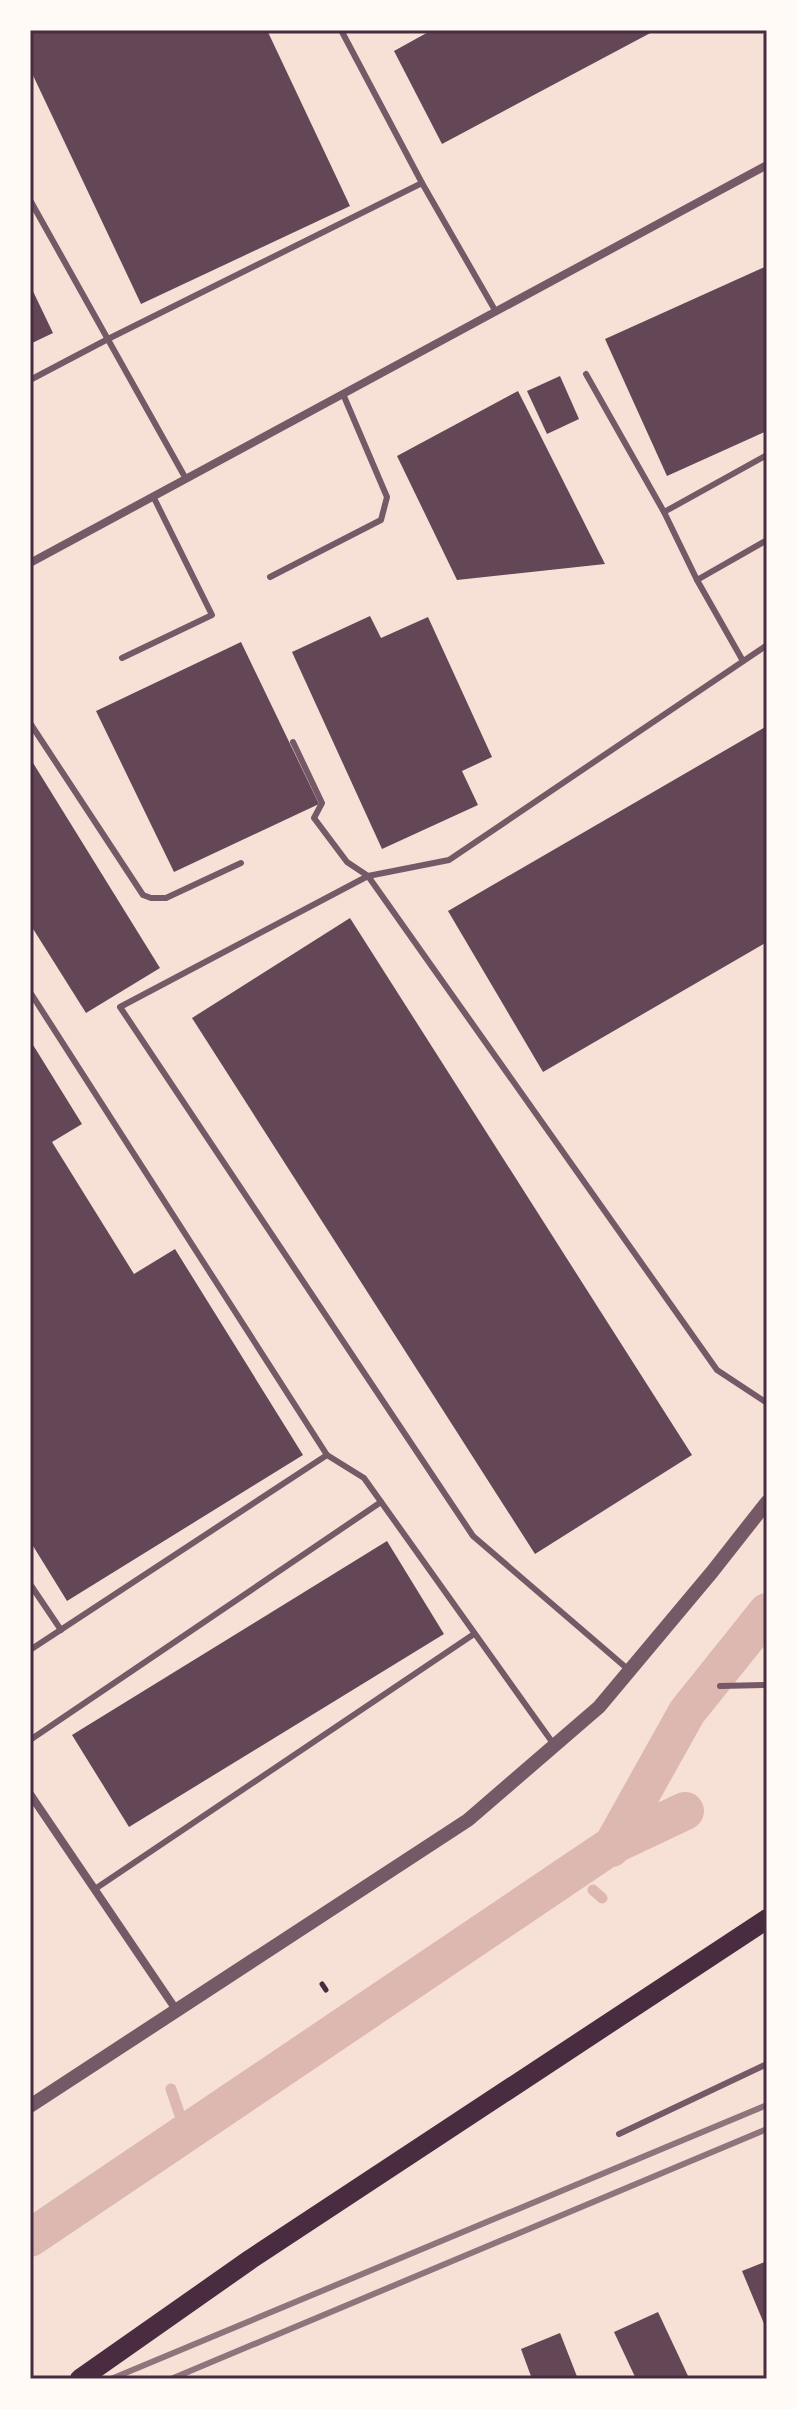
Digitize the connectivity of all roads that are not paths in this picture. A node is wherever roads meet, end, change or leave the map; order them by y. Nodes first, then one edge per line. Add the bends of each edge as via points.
1 (341, 30) edge
2 (767, 165) edge
3 (422, 183) junction
4 (30, 200) edge
5 (496, 312) junction
6 (108, 339) junction
7 (586, 374) dead end
8 (30, 380) edge
9 (343, 394) junction
10 (767, 455) edge
11 (186, 479) junction
12 (153, 496) junction
13 (664, 512) junction
14 (767, 540) edge
15 (30, 563) edge
16 (270, 577) dead end
17 (697, 580) junction
18 (767, 645) edge
19 (122, 658) dead end
20 (743, 661) junction
21 (30, 723) edge
22 (293, 742) dead end
23 (241, 863) dead end
24 (368, 876) junction
25 (30, 992) edge
26 (767, 1403) edge
27 (327, 1455) junction
28 (381, 1502) junction
29 (767, 1502) edge
30 (30, 1584) edge
31 (61, 1630) junction
32 (474, 1634) junction
33 (30, 1650) edge
34 (630, 1671) junction
35 (767, 1685) edge
36 (720, 1686) dead end
37 (30, 1740) edge
38 (555, 1746) junction
39 (30, 1794) edge
40 (95, 1889) junction
41 (767, 1919) edge
42 (177, 2011) junction
43 (767, 2064) edge
44 (30, 2106) edge
45 (619, 2134) dead end
46 (80, 2379) edge

1 - 3 lane
2 - 5 street
3 - 5 lane
3 - 6 lane
4 - 6 lane
5 - 9 street
6 - 8 lane
6 - 11 lane
7 - 13 lane
9 - 11 street
9 - 16 lane via 387,497 381,520
10 - 13 lane
11 - 12 street
12 - 15 street
12 - 19 lane via 212,615
13 - 17 lane
14 - 17 lane
17 - 20 lane
18 - 20 lane
20 - 24 lane via 449,860
21 - 23 lane via 143,895 166,898
22 - 24 lane via 322,803 314,818 347,862
24 - 26 lane via 717,1370
24 - 34 lane via 120,1007 473,1536
25 - 27 lane
27 - 28 lane via 364,1478
27 - 31 lane
28 - 32 lane
28 - 37 lane
29 - 34 street
30 - 31 lane
31 - 33 lane
32 - 38 lane
32 - 40 lane
34 - 38 street
35 - 36 lane
38 - 42 street via 468,1820
39 - 40 street
40 - 42 street
41 - 46 main road via 251,2259
42 - 44 street
43 - 45 lane

